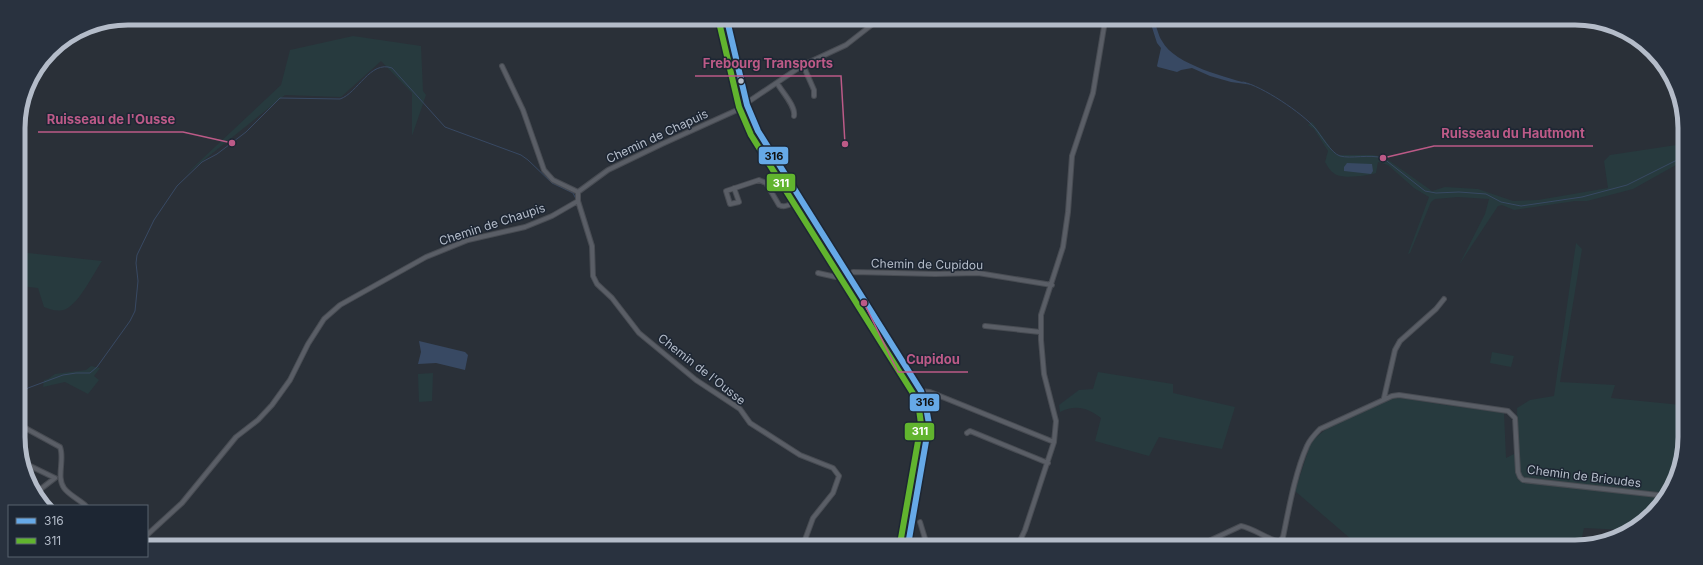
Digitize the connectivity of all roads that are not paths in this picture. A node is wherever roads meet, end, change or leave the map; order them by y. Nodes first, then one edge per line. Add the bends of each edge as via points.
1 (728, 25) edge
2 (872, 25) edge
3 (1104, 25) edge
4 (803, 65) junction
5 (502, 66) dead end
6 (777, 83) junction
7 (814, 96) dead end
8 (747, 105) junction
9 (794, 116) dead end
10 (734, 188) dead end
11 (578, 192) junction
12 (800, 197) junction
13 (578, 202) junction
14 (845, 268) junction
15 (818, 273) dead end
16 (849, 275) junction
17 (1052, 285) junction
18 (1444, 299) dead end
19 (985, 326) dead end
20 (1040, 332) junction
21 (921, 391) junction
22 (1384, 398) junction
23 (25, 428) edge
24 (967, 432) dead end
25 (1054, 442) junction
26 (1048, 463) junction
27 (29, 465) edge
28 (61, 476) junction
29 (55, 478) junction
30 (40, 490) edge
31 (1660, 495) edge
32 (85, 505) edge
33 (920, 522) dead end
34 (148, 534) edge
35 (805, 540) edge
36 (909, 540) edge
37 (925, 540) edge
38 (1021, 540) edge
39 (1211, 540) edge
40 (1273, 540) edge
41 (1281, 540) edge

1 - 8 main road
2 - 4 street, Chemin de Chapuis via 846,45
3 - 17 street via 1093,93 1072,156 1063,247
4 - 6 street, Chemin de Chapuis
4 - 7 street via 814,90
5 - 11 street via 523,110 546,173 558,183
6 - 8 street, Chemin de Chapuis
6 - 9 street
8 - 11 street, Chemin de Chapuis via 608,170
8 - 12 main road via 758,131
10 - 12 street via 760,180 766,183 779,205 786,206
11 - 13 street, Chemin de l'Ousse
12 - 14 main road
13 - 34 street, Chemin de Chaupis via 525,227 468,240 426,257 332,310 272,405 236,437 182,503
13 - 35 street, Chemin de l'Ousse via 592,246 593,276 597,284 612,298 640,333 696,380 740,408 750,423 800,455 833,468 839,476 833,493 813,518
14 - 15 street via 836,277
14 - 16 main road
16 - 17 street, Chemin de Cupidou via 853,272 978,273
16 - 21 main road
17 - 20 street via 1042,315
18 - 22 street via 1400,341 1386,382
19 - 20 street
20 - 25 street via 1044,374 1056,421
21 - 25 street via 930,392
21 - 36 main road via 929,424
22 - 31 street, Chemin de Brioudes via 1399,395 1508,411 1515,418 1518,472 1524,480
22 - 41 street, Chemin de Brioudes via 1320,429 1307,445
23 - 28 street via 60,447
24 - 26 street via 970,431
25 - 26 street
26 - 38 street
27 - 29 street
28 - 29 street
28 - 32 street via 64,489
29 - 30 street
33 - 37 street
39 - 40 street via 1241,526 1260,532

